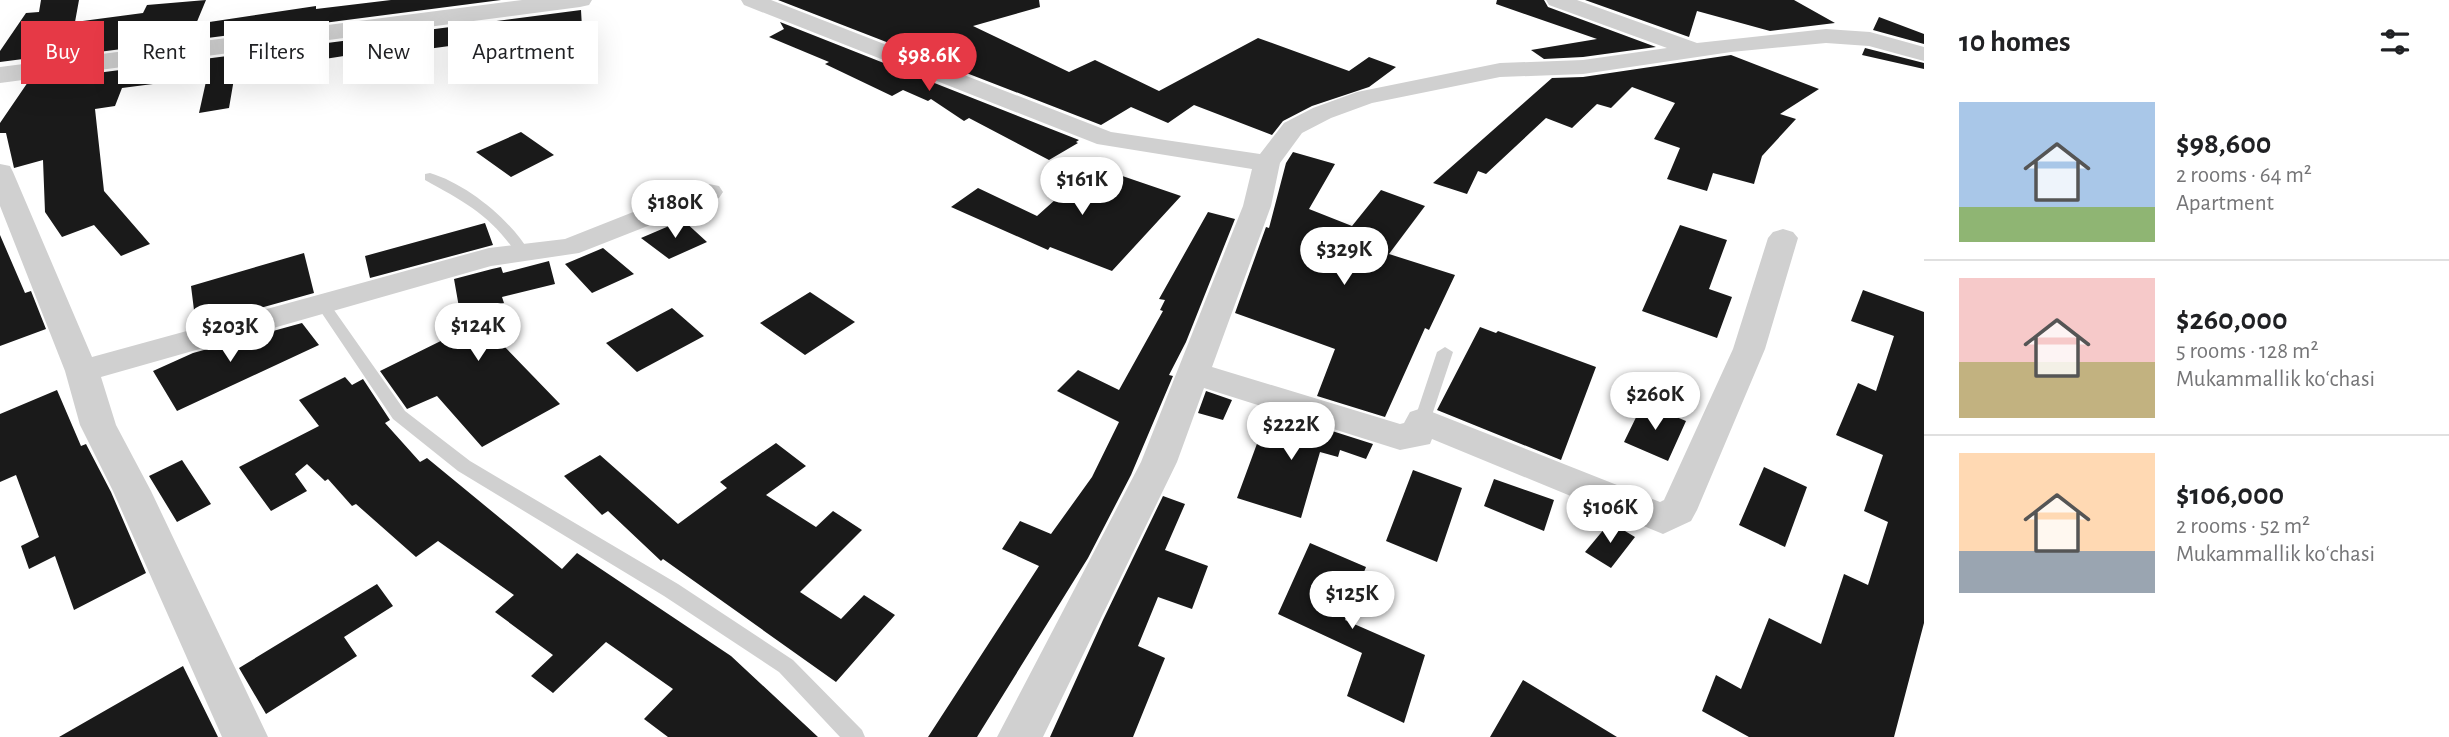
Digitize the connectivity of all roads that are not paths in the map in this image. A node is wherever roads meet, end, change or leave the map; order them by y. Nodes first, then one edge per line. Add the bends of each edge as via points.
1 (580, 0) edge
2 (752, 0) edge
3 (1557, 0) edge
4 (541, 2) edge
5 (1697, 51) junction
6 (1924, 54) edge
7 (0, 75) edge
8 (1267, 163) junction
9 (0, 172) edge
10 (430, 177) dead end
11 (709, 192) dead end
12 (1783, 238) dead end
13 (523, 253) junction
14 (322, 303) junction
15 (1446, 352) dead end
16 (82, 371) junction
17 (1194, 373) junction
18 (1422, 421) junction
19 (245, 737) edge
20 (854, 737) edge
21 (1020, 737) edge

1 - 4 street
2 - 8 street via 1106,139
3 - 5 street
4 - 7 street
5 - 6 street via 1826,36 1870,39
5 - 8 street via 1583,67 1500,70 1366,97 1293,128
8 - 17 street via 1257,206
9 - 16 street
10 - 13 lane via 485,209 511,232
11 - 13 street via 569,247
12 - 18 street via 1749,349 1678,510 1663,519
13 - 14 street via 489,257
14 - 16 street
14 - 20 lane via 399,415 464,466 671,590 786,666
15 - 18 lane
16 - 19 street via 99,425
17 - 18 street via 1400,437 1417,435
17 - 21 street via 1158,463

